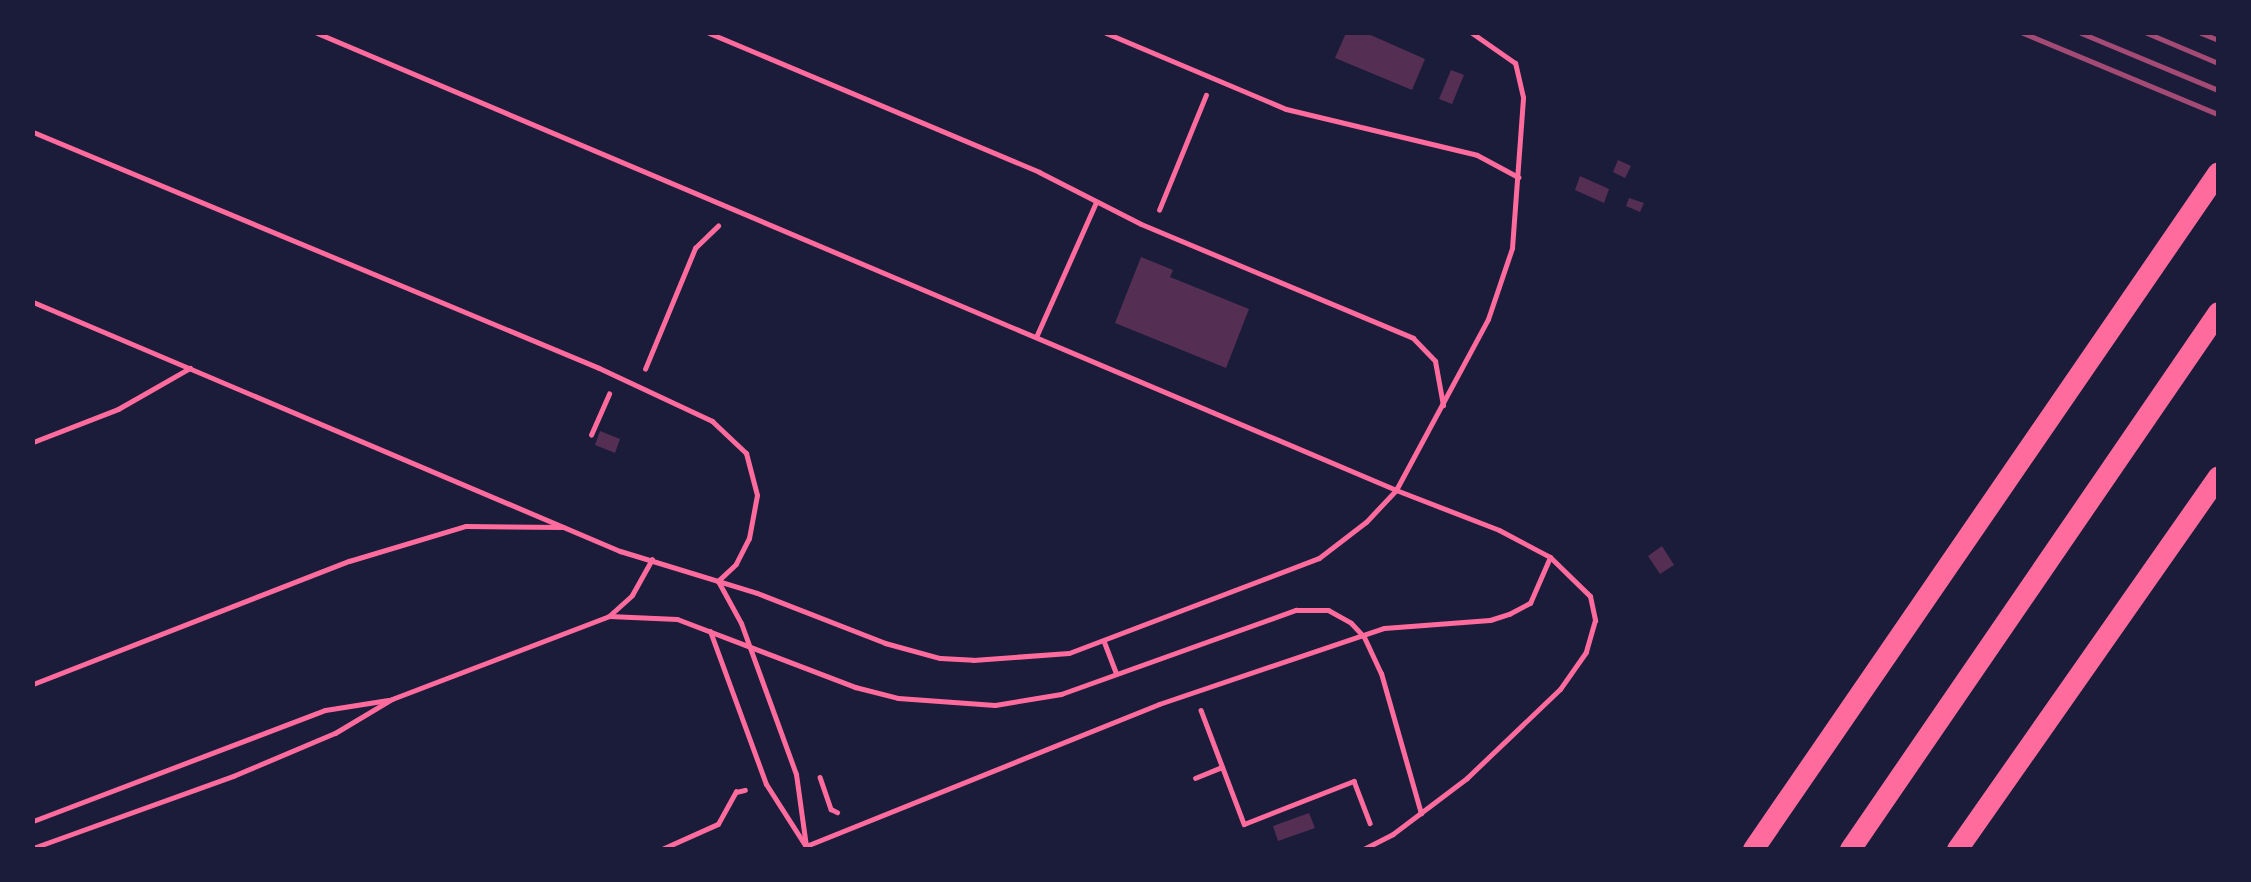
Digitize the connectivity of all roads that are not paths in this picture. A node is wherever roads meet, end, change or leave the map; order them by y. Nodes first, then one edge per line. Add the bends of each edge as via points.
1 (317, 33) edge
2 (709, 33) edge
3 (1107, 33) edge
4 (1472, 33) edge
5 (33, 132) edge
6 (2218, 172) edge
7 (1518, 177) junction
8 (1096, 202) junction
9 (33, 302) edge
10 (2218, 312) edge
11 (1036, 337) junction
12 (190, 368) junction
13 (1443, 407) junction
14 (33, 442) edge
15 (2218, 476) edge
16 (1396, 490) junction
17 (566, 527) junction
18 (1550, 556) junction
19 (652, 559) junction
20 (718, 581) junction
21 (609, 616) junction
22 (710, 631) junction
23 (1364, 637) junction
24 (1104, 642) junction
25 (750, 647) junction
26 (1116, 674) junction
27 (33, 684) edge
28 (391, 699) junction
29 (1420, 813) junction
30 (33, 821) edge
31 (33, 848) edge
32 (807, 848) edge
33 (1364, 849) edge
34 (1753, 849) edge
35 (1850, 849) edge
36 (1957, 849) edge

1 - 11 lane
2 - 8 lane via 1039,172
3 - 7 lane via 1286,110 1477,155
4 - 7 lane via 1515,63 1524,97
5 - 20 lane via 616,376 712,421 746,453 755,480 756,511 736,564
6 - 34 highway
7 - 13 lane via 1508,266 1488,318
8 - 11 lane
8 - 13 lane via 1413,338 1435,361
9 - 12 lane
10 - 35 highway
11 - 16 lane
12 - 14 lane via 118,409
12 - 17 lane
13 - 16 lane
15 - 36 highway
16 - 18 lane via 1499,530
16 - 24 lane via 1366,522 1319,558
17 - 19 lane
17 - 27 lane via 466,526 349,561
18 - 23 lane via 1530,603 1509,614 1490,620 1384,628
18 - 29 lane via 1590,596 1595,620 1586,652 1560,689 1525,725
19 - 20 lane
19 - 21 lane via 632,594
20 - 24 lane via 885,643 940,658 1036,658
20 - 25 lane
21 - 22 lane via 677,620
21 - 28 lane
22 - 25 lane
22 - 32 lane via 766,784
23 - 26 lane via 1328,610 1296,610
23 - 29 lane via 1381,673
23 - 32 lane via 1194,692 854,824
24 - 26 lane
25 - 26 lane via 855,688 945,704 1030,701
25 - 32 lane via 796,774
28 - 30 lane via 325,710
28 - 31 lane via 335,733 233,776
29 - 33 lane

